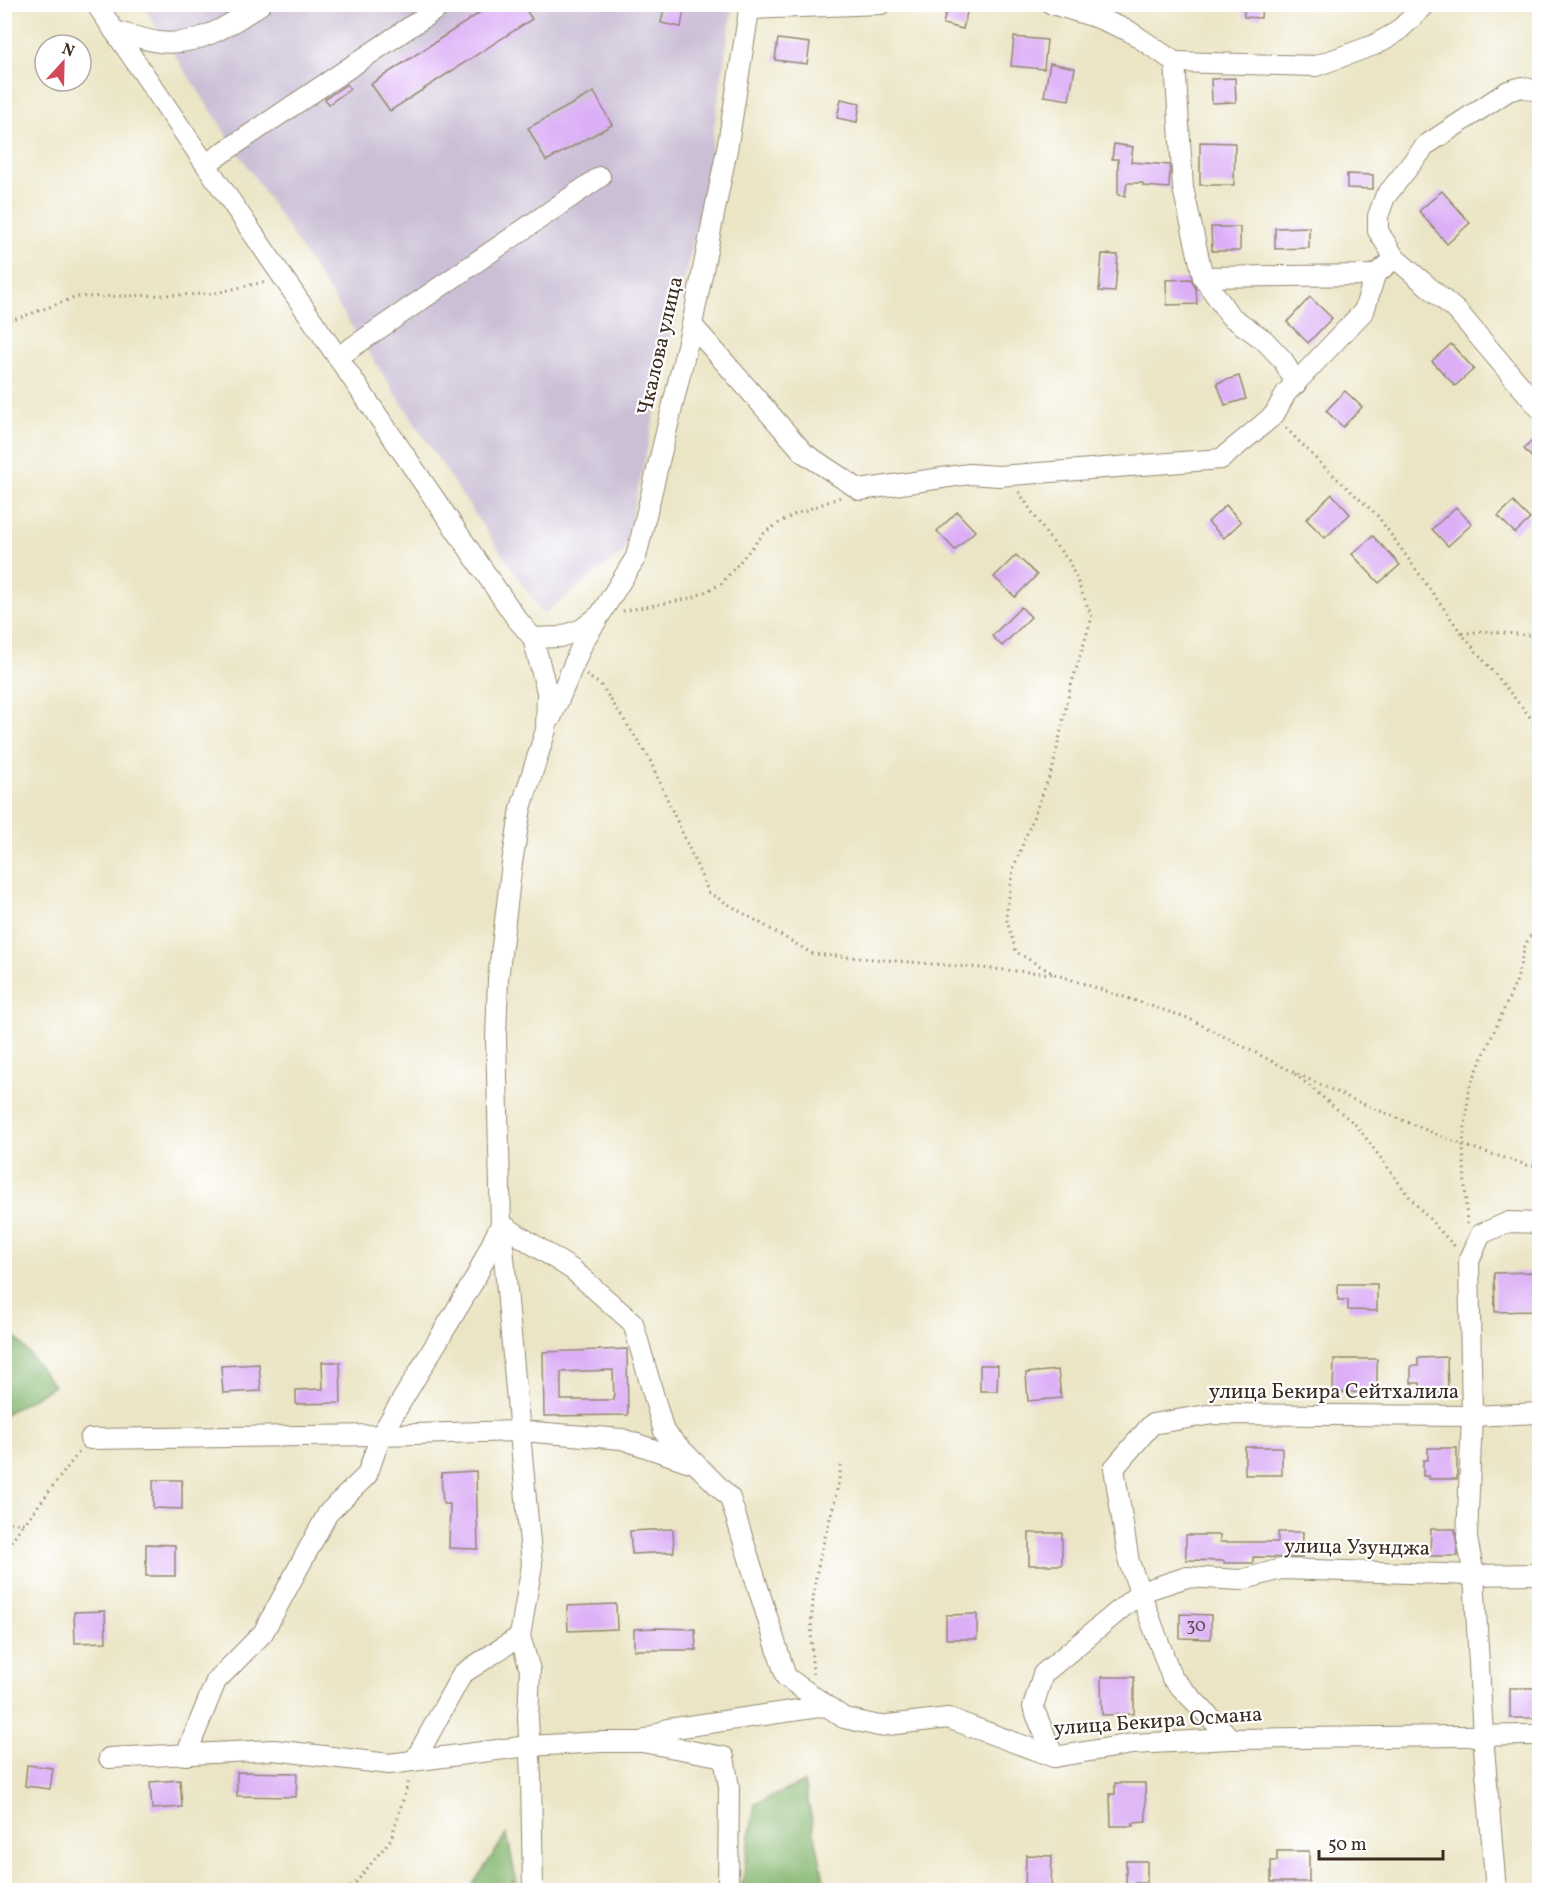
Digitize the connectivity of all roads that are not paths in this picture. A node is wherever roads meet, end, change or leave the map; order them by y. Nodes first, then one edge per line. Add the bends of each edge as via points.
1 (96, 4) edge
2 (261, 4) edge
3 (444, 4) edge
4 (881, 4) edge
5 (1052, 4) edge
6 (1425, 4) edge
7 (750, 7) edge
8 (114, 31) junction
9 (1175, 62) junction
10 (1539, 92) edge
11 (206, 164) junction
12 (600, 177) dead end
13 (1395, 258) junction
14 (1375, 275) junction
15 (1203, 277) junction
16 (692, 325) junction
17 (338, 357) junction
18 (1296, 384) junction
19 (1539, 409) edge
20 (600, 615) junction
21 (533, 638) junction
22 (546, 730) junction
23 (1539, 1223) edge
24 (501, 1224) junction
25 (1539, 1413) edge
26 (1472, 1416) junction
27 (521, 1431) junction
28 (381, 1435) junction
29 (90, 1439) road end
30 (695, 1463) junction
31 (1539, 1574) edge
32 (1474, 1575) junction
33 (1141, 1592) junction
34 (520, 1636) junction
35 (826, 1706) junction
36 (1539, 1735) edge
37 (1483, 1736) junction
38 (1231, 1739) junction
39 (642, 1742) junction
40 (528, 1746) junction
41 (186, 1755) junction
42 (1054, 1757) junction
43 (109, 1758) dead end
44 (415, 1760) junction
45 (533, 1890) edge
46 (728, 1890) edge
47 (1496, 1890) edge

1 - 8 street
2 - 8 street via 231,25 193,40 160,42
3 - 11 street
4 - 7 street
5 - 9 street via 1129,31
6 - 9 street via 1397,32 1374,45 1316,66
7 - 16 street, Чкалова улица
8 - 11 street
9 - 15 street via 1183,188
10 - 13 street via 1522,87 1508,91 1426,145 1385,197 1378,216 1378,231
11 - 17 street
12 - 17 street
13 - 14 street
13 - 19 street via 1458,312
14 - 15 street
14 - 18 street via 1364,311
15 - 18 street via 1230,316 1264,340 1283,360
16 - 18 street via 804,453 860,490 969,474 999,476 1221,459 1274,415
16 - 20 street, Чкалова улица via 636,557
17 - 21 street
20 - 21 street, Чкалова улица via 560,637
20 - 22 street via 584,640
21 - 22 street via 547,692
22 - 24 street via 521,808 498,979
23 - 26 street via 1509,1222 1481,1233 1469,1261
24 - 27 street
24 - 28 street via 475,1279
24 - 30 street, улица Бекира Османа via 573,1270 633,1323 664,1432
25 - 26 street, улица Бекира Сейтхалила
26 - 32 street via 1467,1538
26 - 33 street, улица Бекира Сейтхалила via 1213,1414 1152,1424 1114,1468 1129,1562
27 - 28 street
27 - 30 street via 622,1440
27 - 34 street via 532,1565
28 - 29 street
28 - 41 street via 367,1475 328,1512 263,1633 216,1681
30 - 35 street, улица Бекира Османа via 730,1498 786,1677
31 - 32 street, улица Узунджа
32 - 33 street, улица Узунджа via 1281,1569 1241,1580 1187,1576
32 - 37 street
33 - 38 street via 1172,1678
33 - 42 street, улица Узунджа via 1043,1674 1033,1707
34 - 40 street via 530,1670
34 - 44 street via 462,1674
35 - 39 street via 668,1729
35 - 42 street, улица Бекира Османа via 844,1718 879,1726 948,1719
36 - 37 street, улица Бекира Османа
37 - 38 street, улица Бекира Османа
37 - 47 street
38 - 42 street, улица Бекира Османа via 1132,1744
39 - 40 street
39 - 46 street via 724,1758 729,1787
40 - 44 street
40 - 45 street
41 - 43 street
41 - 44 street via 274,1750 369,1763

